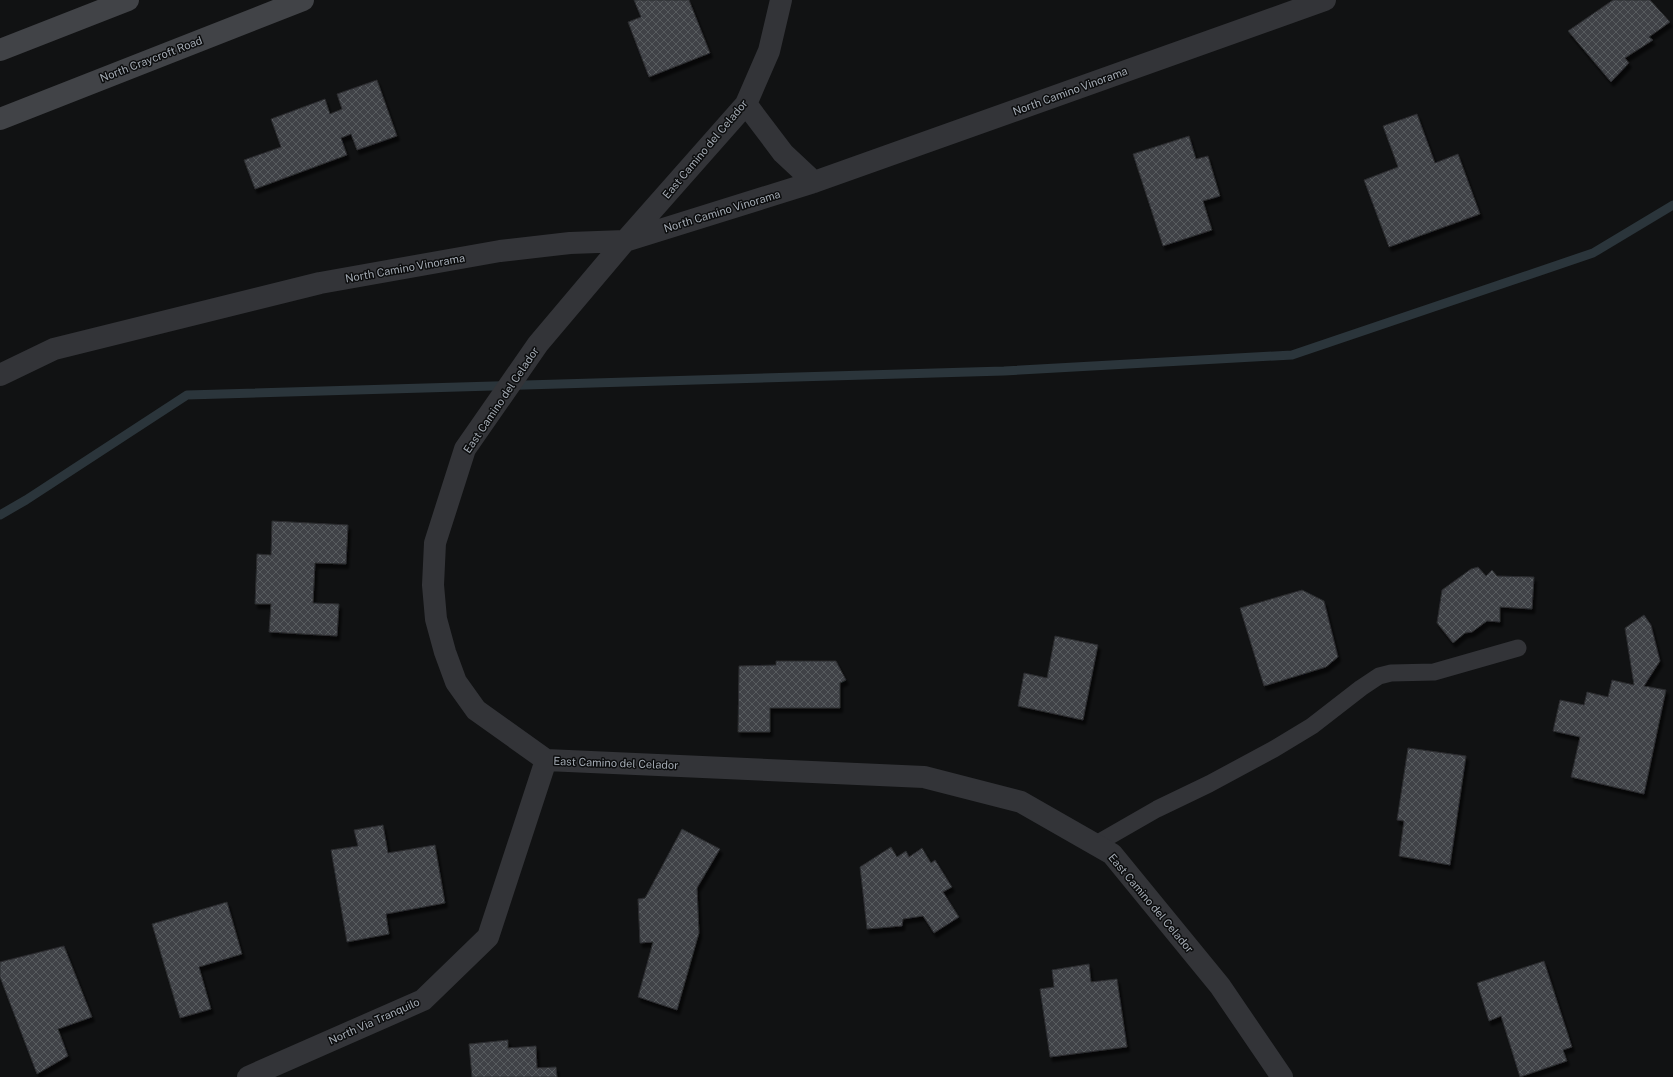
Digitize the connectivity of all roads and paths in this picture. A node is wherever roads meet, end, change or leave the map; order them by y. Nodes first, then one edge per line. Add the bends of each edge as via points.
1 (128, 0) edge
2 (303, 0) edge
3 (781, 0) edge
4 (1325, 0) edge
5 (0, 50) edge
6 (746, 104) junction
7 (0, 118) edge
8 (814, 182) junction
9 (625, 241) junction
10 (0, 375) edge
11 (1518, 648) dead end
12 (546, 760) junction
13 (1096, 844) junction
14 (248, 1077) edge
15 (1282, 1077) edge

1 - 5 main road
2 - 7 main road, North Craycroft Road
3 - 6 street, East Camino del Celador via 768,51
4 - 8 street, North Camino Vinorama
6 - 8 street via 784,153
6 - 9 street, East Camino del Celador
8 - 9 street, North Camino Vinorama
9 - 10 street, North Camino Vinorama via 570,243 500,251 320,283 54,349
9 - 12 street, East Camino del Celador via 538,344 465,449 435,543 433,585 436,619 456,682 476,710
11 - 13 lane via 1434,672 1391,673 1379,676 1306,730
12 - 13 street, East Camino del Celador via 924,776 1021,802
12 - 14 street, North Via Tranquilo via 488,937 423,1000
13 - 15 street, East Camino del Celador via 1112,854 1220,986

